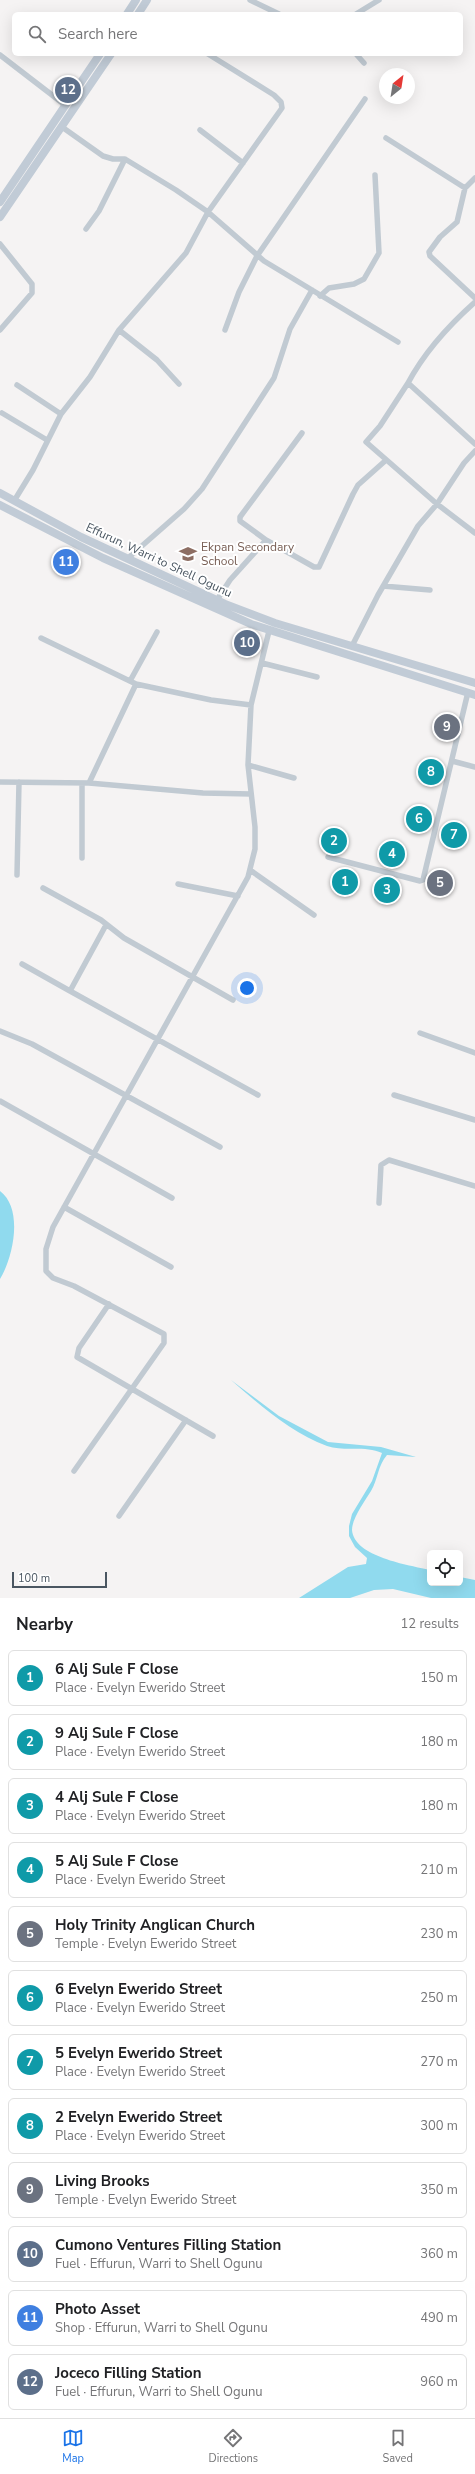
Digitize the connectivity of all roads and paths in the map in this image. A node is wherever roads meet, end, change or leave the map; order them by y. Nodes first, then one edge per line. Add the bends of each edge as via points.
1 (136, 0) edge
2 (147, 0) edge
3 (250, 0) edge
4 (379, 0) edge
5 (128, 12) edge
6 (141, 12) edge
7 (275, 12) edge
8 (359, 12) edge
9 (0, 56) edge
10 (99, 56) edge
11 (110, 56) edge
12 (211, 56) edge
13 (358, 56) edge
14 (364, 63) dead end
15 (365, 99) dead end
16 (65, 105) junction
17 (62, 127) junction
18 (200, 130) dead end
19 (386, 138) dead end
20 (125, 159) junction
21 (243, 163) junction
22 (375, 175) dead end
23 (475, 178) edge
24 (465, 188) junction
25 (0, 202) edge
26 (208, 212) junction
27 (0, 217) edge
28 (86, 229) dead end
29 (0, 244) edge
30 (257, 256) junction
31 (312, 290) junction
32 (320, 296) junction
33 (475, 298) edge
34 (475, 302) edge
35 (0, 330) edge
36 (119, 330) junction
37 (225, 330) dead end
38 (398, 342) dead end
39 (408, 383) junction
40 (179, 384) dead end
41 (17, 385) dead end
42 (2, 413) dead end
43 (61, 414) junction
44 (302, 433) dead end
45 (47, 440) junction
46 (475, 444) edge
47 (475, 451) edge
48 (385, 460) junction
49 (0, 493) edge
50 (14, 501) junction
51 (437, 504) junction
52 (0, 505) edge
53 (475, 533) edge
54 (266, 540) junction
55 (127, 559) junction
56 (383, 586) junction
57 (430, 590) dead end
58 (217, 600) junction
59 (269, 631) junction
60 (157, 632) dead end
61 (41, 638) dead end
62 (352, 646) junction
63 (262, 663) junction
64 (316, 677) dead end
65 (133, 682) junction
66 (475, 683) edge
67 (471, 694) edge
68 (251, 705) junction
69 (452, 761) junction
70 (248, 765) junction
71 (475, 767) edge
72 (294, 778) dead end
73 (0, 782) edge
74 (19, 782) junction
75 (86, 783) junction
76 (251, 794) junction
77 (328, 857) dead end
78 (82, 858) dead end
79 (250, 870) junction
80 (17, 875) dead end
81 (178, 884) dead end
82 (43, 888) dead end
83 (238, 896) junction
84 (314, 915) dead end
85 (106, 925) junction
86 (22, 964) dead end
87 (193, 977) junction
88 (70, 991) junction
89 (233, 1000) dead end
90 (0, 1031) edge
91 (420, 1033) dead end
92 (157, 1040) junction
93 (475, 1052) edge
94 (258, 1095) dead end
95 (394, 1095) dead end
96 (125, 1096) junction
97 (0, 1101) edge
98 (475, 1120) edge
99 (220, 1147) dead end
100 (93, 1154) junction
101 (475, 1186) edge
102 (172, 1198) dead end
103 (379, 1203) dead end
104 (64, 1207) junction
105 (171, 1267) dead end
106 (109, 1304) junction
107 (132, 1390) junction
108 (186, 1420) junction
109 (214, 1436) dead end
110 (74, 1471) dead end
111 (119, 1516) dead end

1 - 5 main road
2 - 6 main road
3 - 7 street
4 - 8 street
9 - 16 street
10 - 16 main road
11 - 17 main road
12 - 21 street via 281,102 282,108
13 - 14 street
15 - 30 street
16 - 25 main road
17 - 20 street via 103,156
17 - 27 main road
18 - 21 street
19 - 24 street
20 - 26 street
20 - 28 street via 99,211
21 - 26 street
22 - 32 street via 379,253 364,280 329,288
23 - 24 street
24 - 33 street via 457,222 440,237 429,252 430,256
26 - 30 street
26 - 36 street via 186,253
29 - 35 street via 33,288 32,293
30 - 31 street
30 - 37 street via 239,292
31 - 32 street
31 - 55 street via 290,329 274,378 202,489 184,509
32 - 38 street
34 - 39 street via 440,336 419,362
36 - 40 street via 157,360
36 - 43 street via 90,377
39 - 46 street
39 - 48 street via 380,426 366,442
41 - 43 street
42 - 45 street
43 - 45 street
44 - 54 street via 240,517 240,521
45 - 50 street
47 - 51 street
48 - 51 street
48 - 54 street via 358,485 319,567 314,567
49 - 50 main road, Effurun, Warri to Shell Ogunu
50 - 55 main road, Effurun, Warri to Shell Ogunu
51 - 53 street
51 - 56 street via 418,526
52 - 59 main road, Effurun, Warri to Shell Ogunu via 103,558
54 - 58 street via 230,580
55 - 58 main road, Effurun, Warri to Shell Ogunu
56 - 57 street
56 - 62 street
58 - 62 main road, Effurun, Warri to Shell Ogunu via 275,623
59 - 63 street
59 - 67 main road, Effurun, Warri to Shell Ogunu
60 - 65 street
61 - 65 street
62 - 66 main road, Effurun, Warri to Shell Ogunu
63 - 64 street
63 - 68 street
65 - 68 street via 211,700
65 - 75 street
67 - 69 street
68 - 70 street
69 - 71 street
69 - 77 street via 423,880
70 - 72 street
70 - 76 street
73 - 74 street
74 - 75 street
74 - 80 street
75 - 76 street via 203,793
75 - 78 street
76 - 79 street via 255,849
79 - 83 street
79 - 84 street
81 - 83 street
82 - 85 street
83 - 87 street
85 - 87 street
85 - 88 street
86 - 88 street
87 - 89 street
87 - 92 street
88 - 92 street
90 - 96 street via 32,1044
91 - 93 street
92 - 94 street
92 - 96 street
95 - 98 street
96 - 99 street
96 - 100 street
97 - 100 street
100 - 102 street
100 - 104 street
101 - 103 street via 389,1160 381,1165
104 - 105 street
104 - 106 street via 49,1237 46,1271 53,1278
106 - 107 street via 76,1355 79,1360
106 - 107 street via 164,1334 164,1343
107 - 108 street
107 - 110 street
108 - 109 street
108 - 111 street

